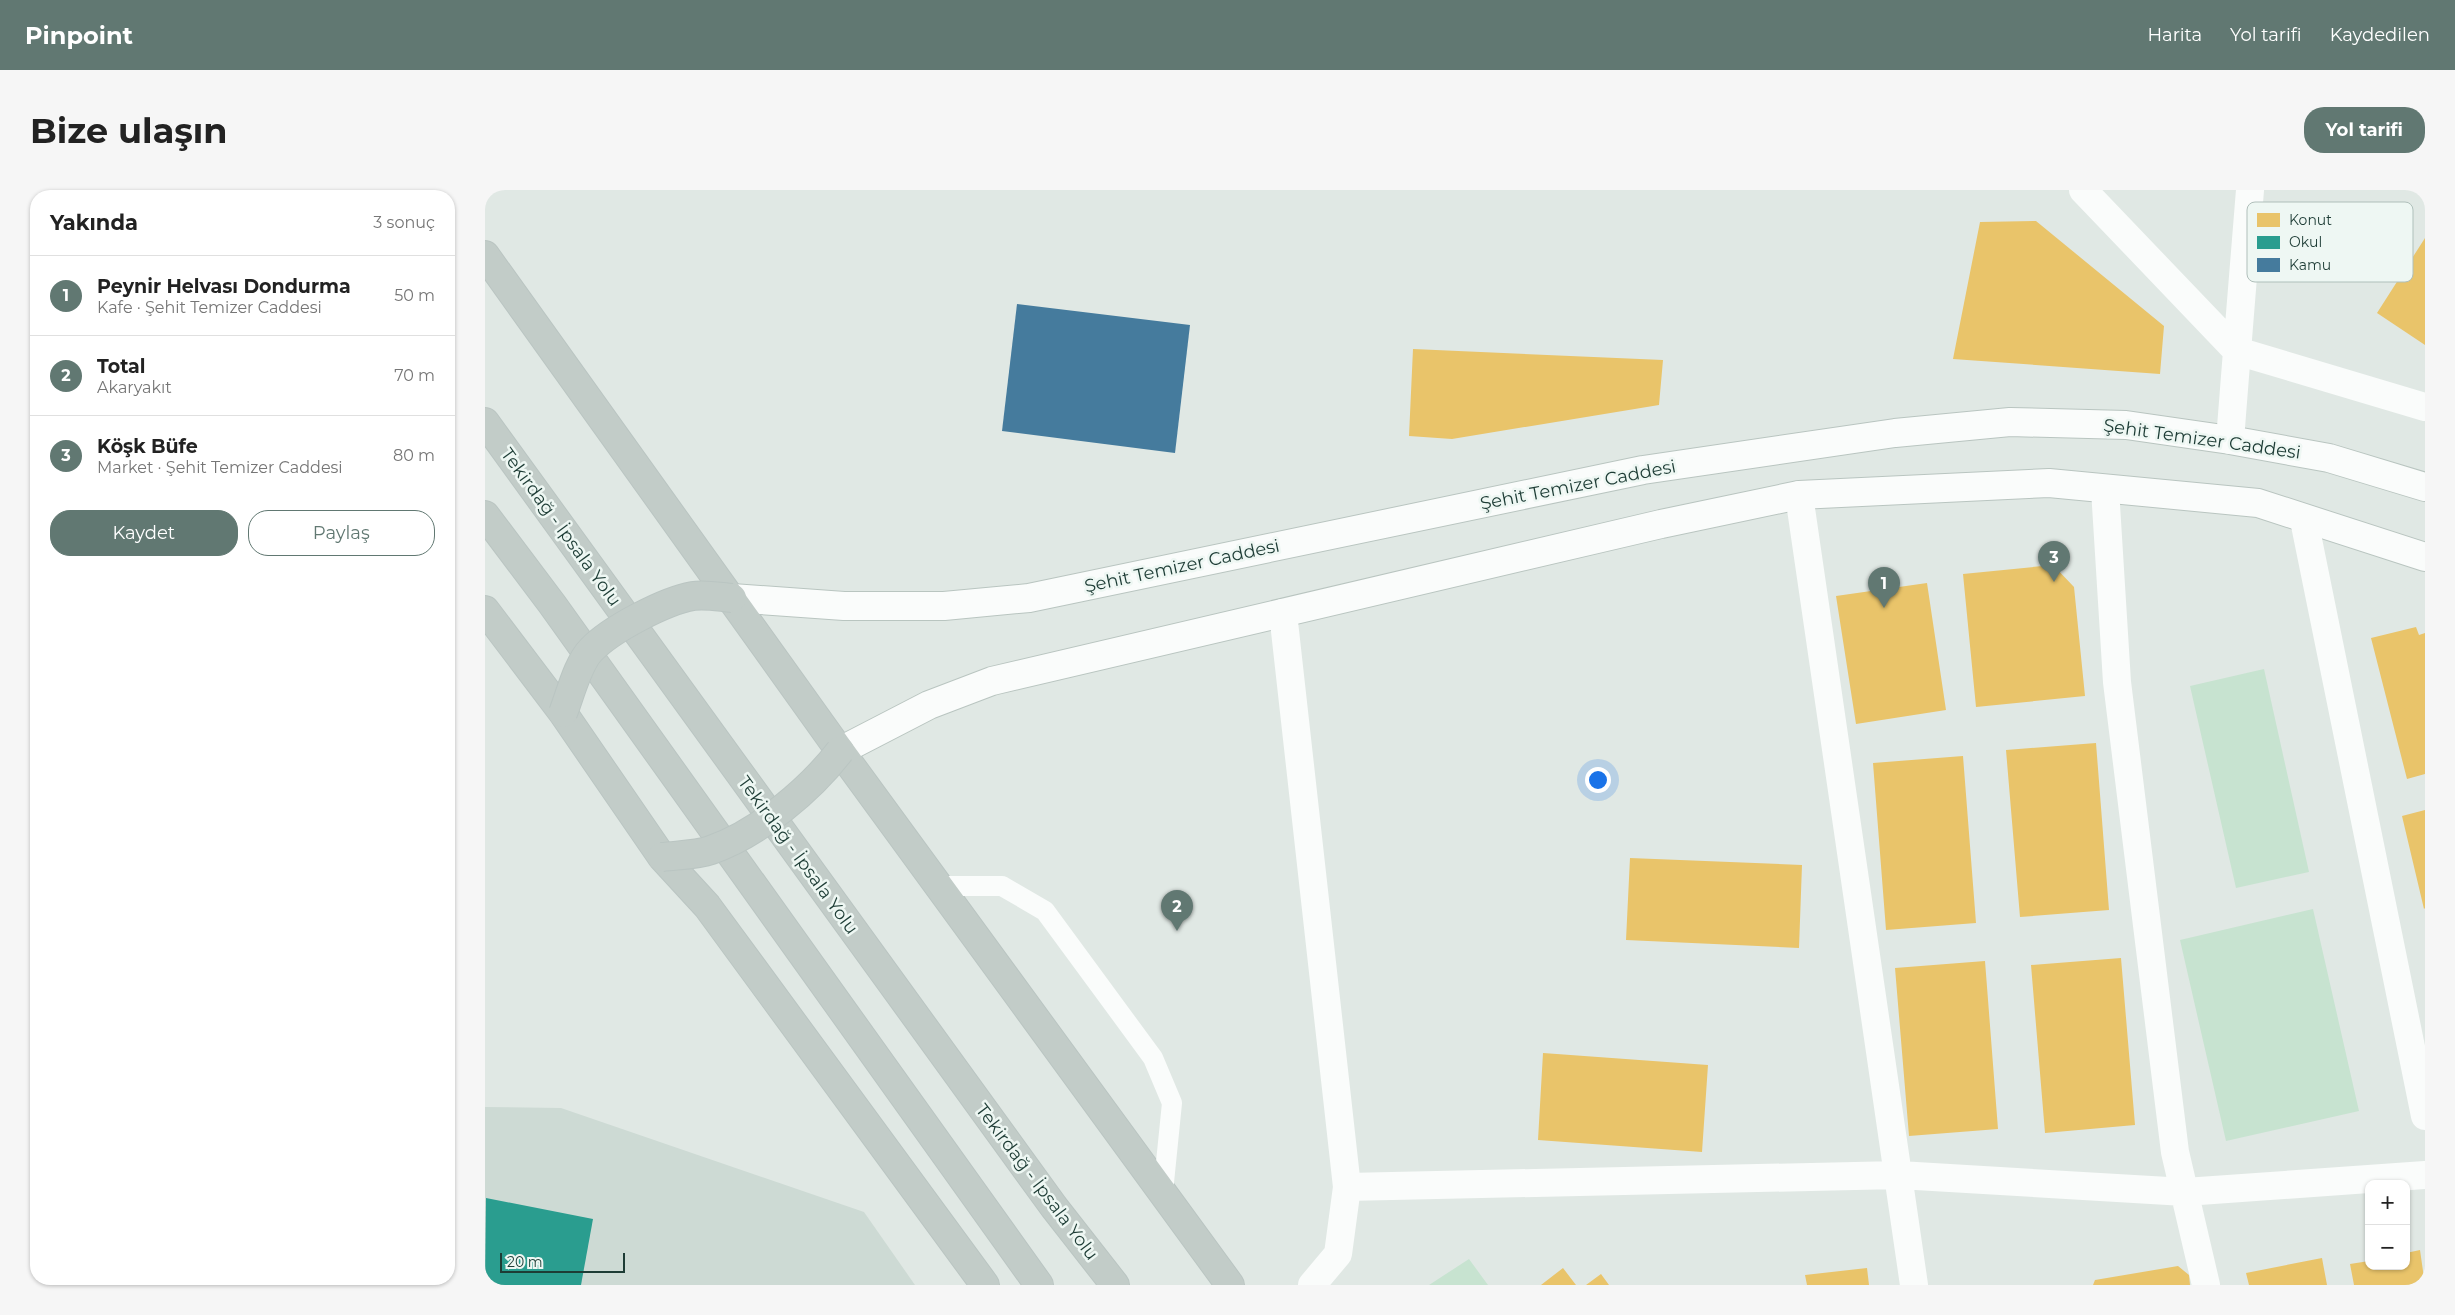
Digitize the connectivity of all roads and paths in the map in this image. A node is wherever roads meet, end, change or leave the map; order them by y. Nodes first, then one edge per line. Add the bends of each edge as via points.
1 (2083, 190) edge
2 (2247, 227) edge
3 (485, 255) edge
4 (2237, 351) junction
5 (2425, 407) edge
6 (485, 422) edge
7 (2230, 440) junction
8 (2425, 487) edge
9 (2105, 489) junction
10 (1799, 495) junction
11 (485, 515) edge
12 (2304, 520) junction
13 (2425, 557) edge
14 (732, 598) junction
15 (485, 610) edge
16 (1283, 613) junction
17 (563, 713) junction
18 (841, 751) junction
19 (662, 857) junction
20 (939, 886) junction
21 (2425, 1116) edge
22 (1899, 1175) junction
23 (2425, 1175) edge
24 (1347, 1187) junction
25 (1163, 1192) junction
26 (2185, 1192) junction
27 (985, 1285) edge
28 (1039, 1285) edge
29 (1115, 1285) edge
30 (1231, 1285) edge
31 (1312, 1285) edge
32 (1914, 1285) edge
33 (2206, 1285) edge

1 - 4 street
2 - 4 street
3 - 14 highway
4 - 5 street
4 - 7 street
6 - 29 highway, Tekirdağ - İpsala Yolu via 1048,1200
7 - 8 street, Şehit Temizer Caddesi via 2329,458
7 - 14 street, Şehit Temizer Caddesi via 2126,426 2010,422 1895,433 1643,470 1029,598 944,606 844,606
9 - 10 street via 2049,483
9 - 12 street via 2258,504
9 - 26 street via 2117,682 2175,1152
10 - 16 street
10 - 22 street
11 - 28 highway
12 - 13 street
12 - 21 street
14 - 17 highway, bridge via 695,596 665,604 628,623 591,650 578,673
14 - 18 highway
15 - 17 highway
16 - 18 street via 991,681 929,705
16 - 24 street
17 - 19 highway
18 - 19 highway, bridge via 823,774 749,832 711,851
18 - 20 highway
19 - 27 highway via 707,906
20 - 25 highway
20 - 25 lane via 1002,886 1045,911 1148,1050 1172,1103
22 - 24 street
22 - 26 street
22 - 32 street
23 - 26 street
24 - 31 street via 1338,1254
25 - 30 highway
26 - 33 street

